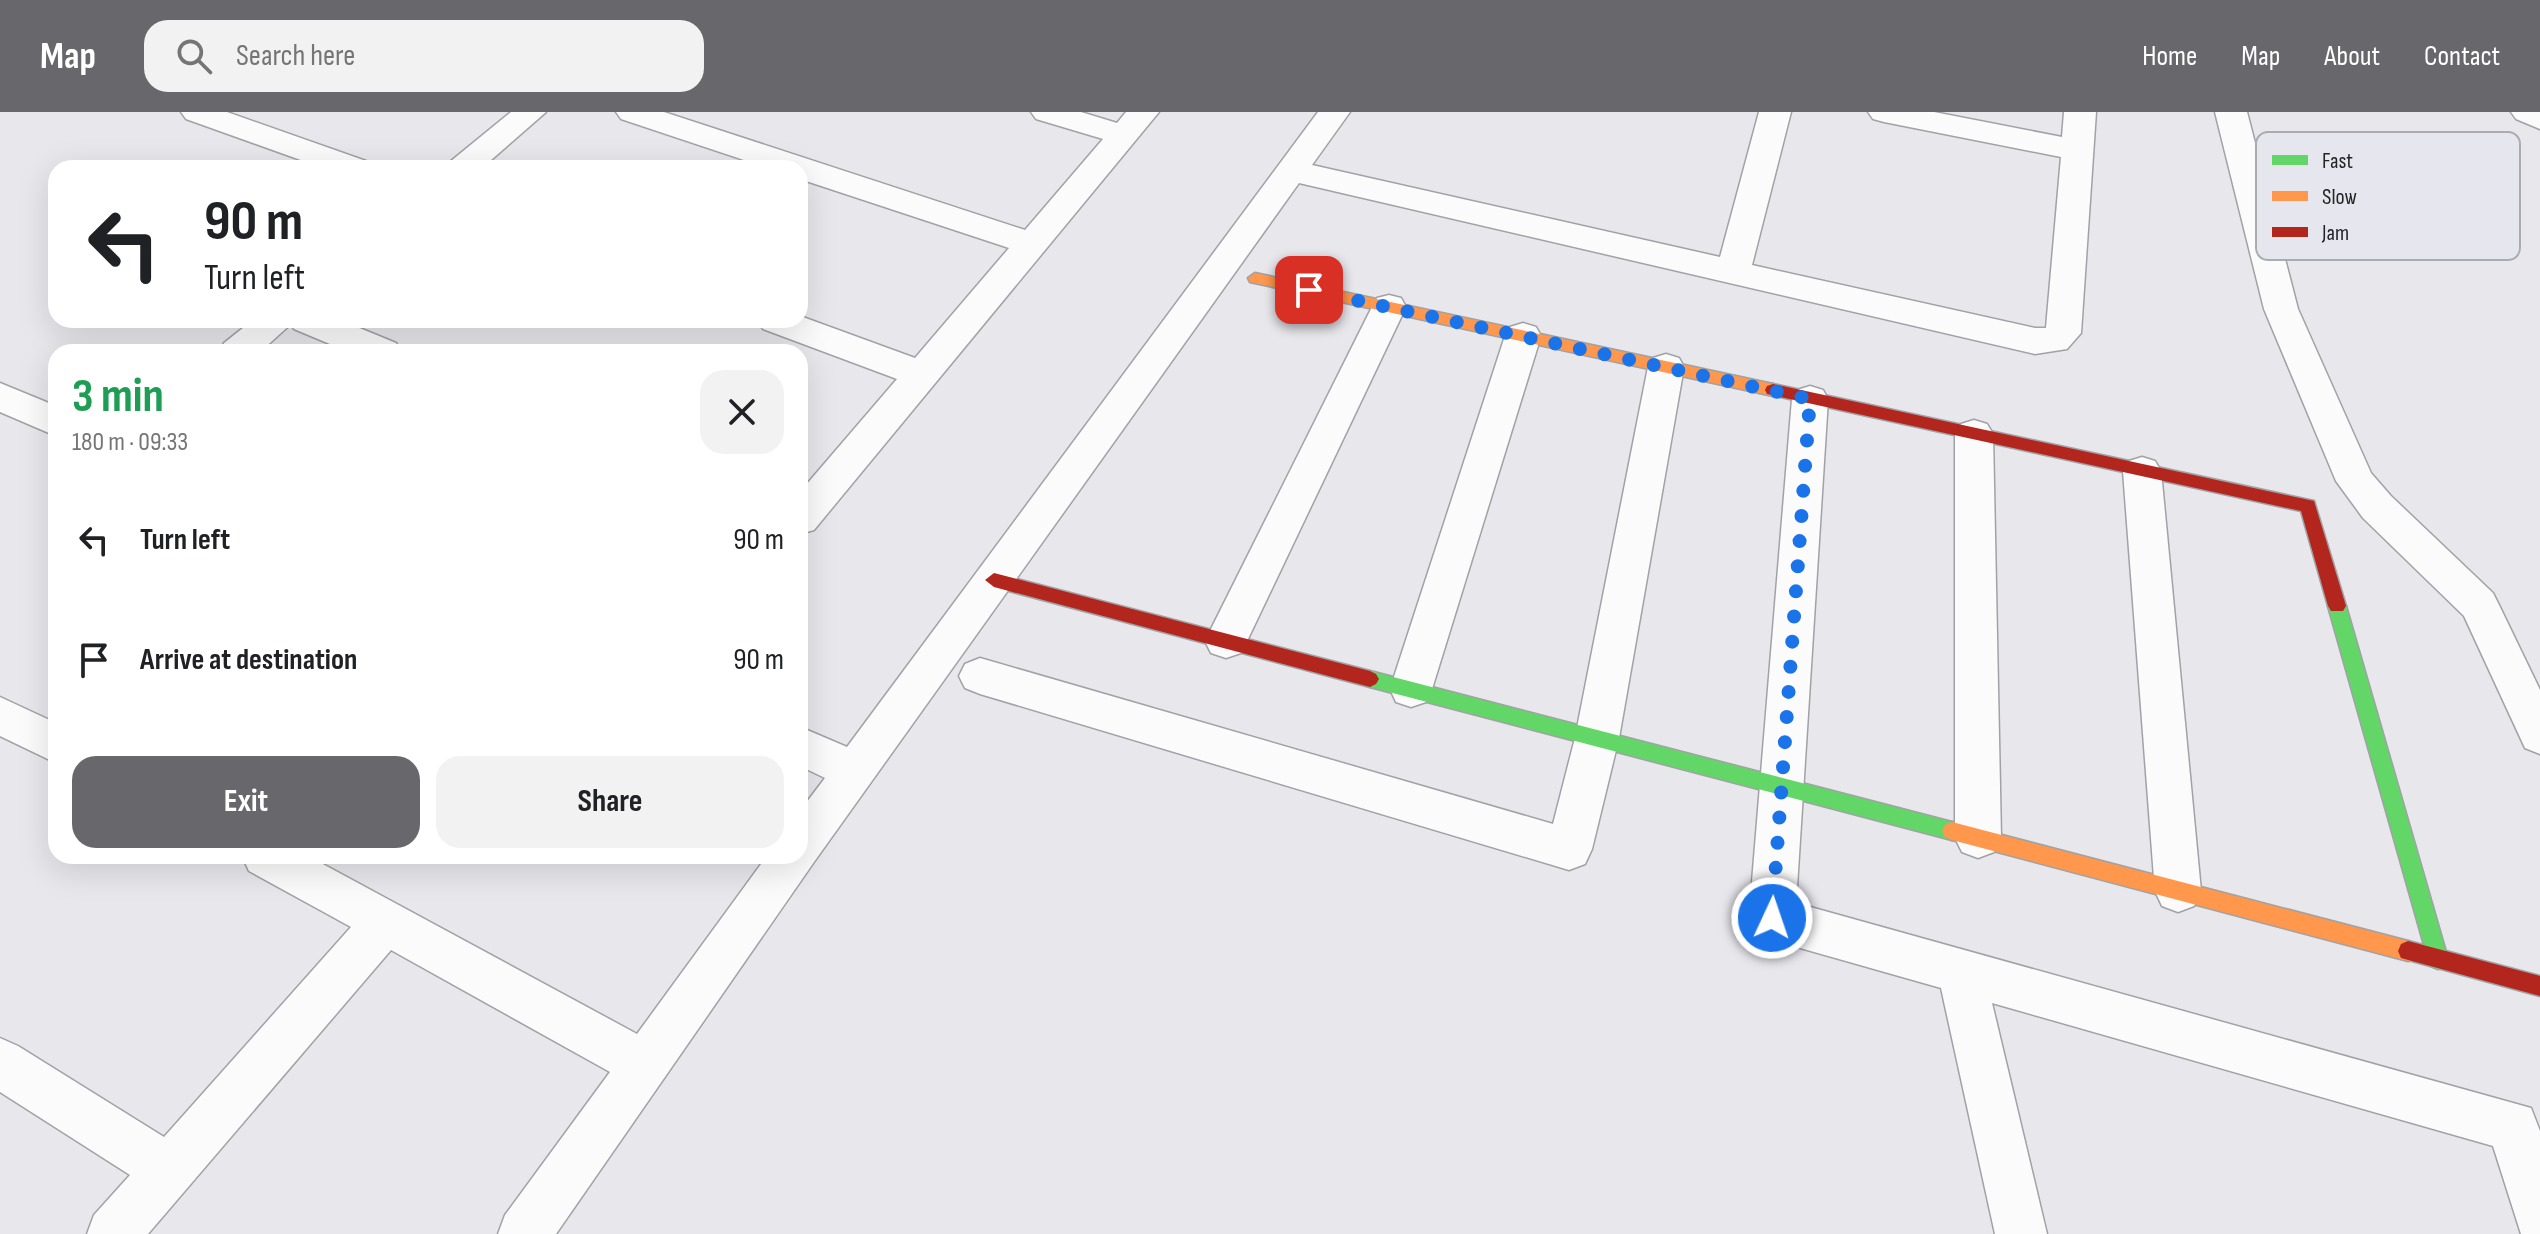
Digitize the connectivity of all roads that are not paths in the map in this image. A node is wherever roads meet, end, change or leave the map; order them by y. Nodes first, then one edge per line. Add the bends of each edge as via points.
1 (197, 112) edge
2 (530, 112) edge
3 (632, 112) edge
4 (1047, 112) edge
5 (1334, 112) edge
6 (1775, 112) edge
7 (1884, 112) edge
8 (2080, 112) edge
9 (2231, 112) edge
10 (2527, 112) edge
11 (2540, 119) edge
12 (1133, 123) edge
13 (2077, 150) junction
14 (332, 160) edge
15 (472, 160) edge
16 (777, 160) edge
17 (808, 170) edge
18 (1291, 171) junction
19 (2256, 210) edge
20 (1032, 244) junction
21 (2269, 260) edge
22 (1733, 273) junction
23 (1255, 278) dead end
24 (1389, 307) junction
25 (266, 328) edge
26 (325, 328) edge
27 (797, 328) edge
28 (1523, 336) junction
29 (247, 344) edge
30 (364, 344) edge
31 (1666, 367) junction
32 (922, 374) junction
33 (0, 396) edge
34 (1810, 399) junction
35 (48, 418) edge
36 (1974, 434) junction
37 (2142, 471) junction
38 (808, 509) edge
39 (994, 580) junction
40 (1226, 641) junction
41 (980, 676) dead end
42 (1411, 689) junction
43 (0, 715) edge
44 (2540, 735) edge
45 (1597, 738) junction
46 (48, 740) edge
47 (808, 750) edge
48 (855, 771) junction
49 (1780, 786) junction
50 (808, 836) edge
51 (1978, 838) junction
52 (279, 864) edge
53 (788, 864) edge
54 (2178, 891) junction
55 (384, 924) junction
56 (2438, 959) junction
57 (1961, 971) junction
58 (2540, 986) edge
59 (0, 1063) edge
60 (645, 1065) junction
61 (169, 1170) junction
62 (2540, 1217) edge
63 (113, 1234) edge
64 (524, 1234) edge
65 (2021, 1234) edge

1 - 14 street
2 - 15 street
3 - 16 street
4 - 12 street
5 - 18 street
6 - 22 street
7 - 13 street
8 - 13 street
9 - 19 street
10 - 11 street
12 - 20 street
13 - 22 street via 2063,333 2054,340 2035,341
17 - 20 street
18 - 22 street
18 - 39 street
20 - 32 street
21 - 44 street via 2281,309 2355,481 2479,605
23 - 24 street
24 - 28 street
24 - 40 street
25 - 29 street
26 - 30 street
27 - 32 street
28 - 31 street
28 - 42 street
31 - 34 street
31 - 45 street
32 - 38 street
33 - 35 street
34 - 36 street
34 - 49 street
36 - 37 street
36 - 51 street
37 - 54 street
37 - 56 street via 2308,506
39 - 40 street
39 - 48 street
40 - 42 street
41 - 45 street via 1569,849
42 - 45 street
43 - 46 street
45 - 49 street
47 - 48 street
48 - 50 street
49 - 51 street
49 - 57 street via 1772,918
51 - 54 street
52 - 55 street
53 - 60 street
54 - 56 street
55 - 60 street
55 - 61 street
56 - 58 street
57 - 62 street via 2513,1126
57 - 65 street
59 - 61 street
60 - 64 street
61 - 63 street

